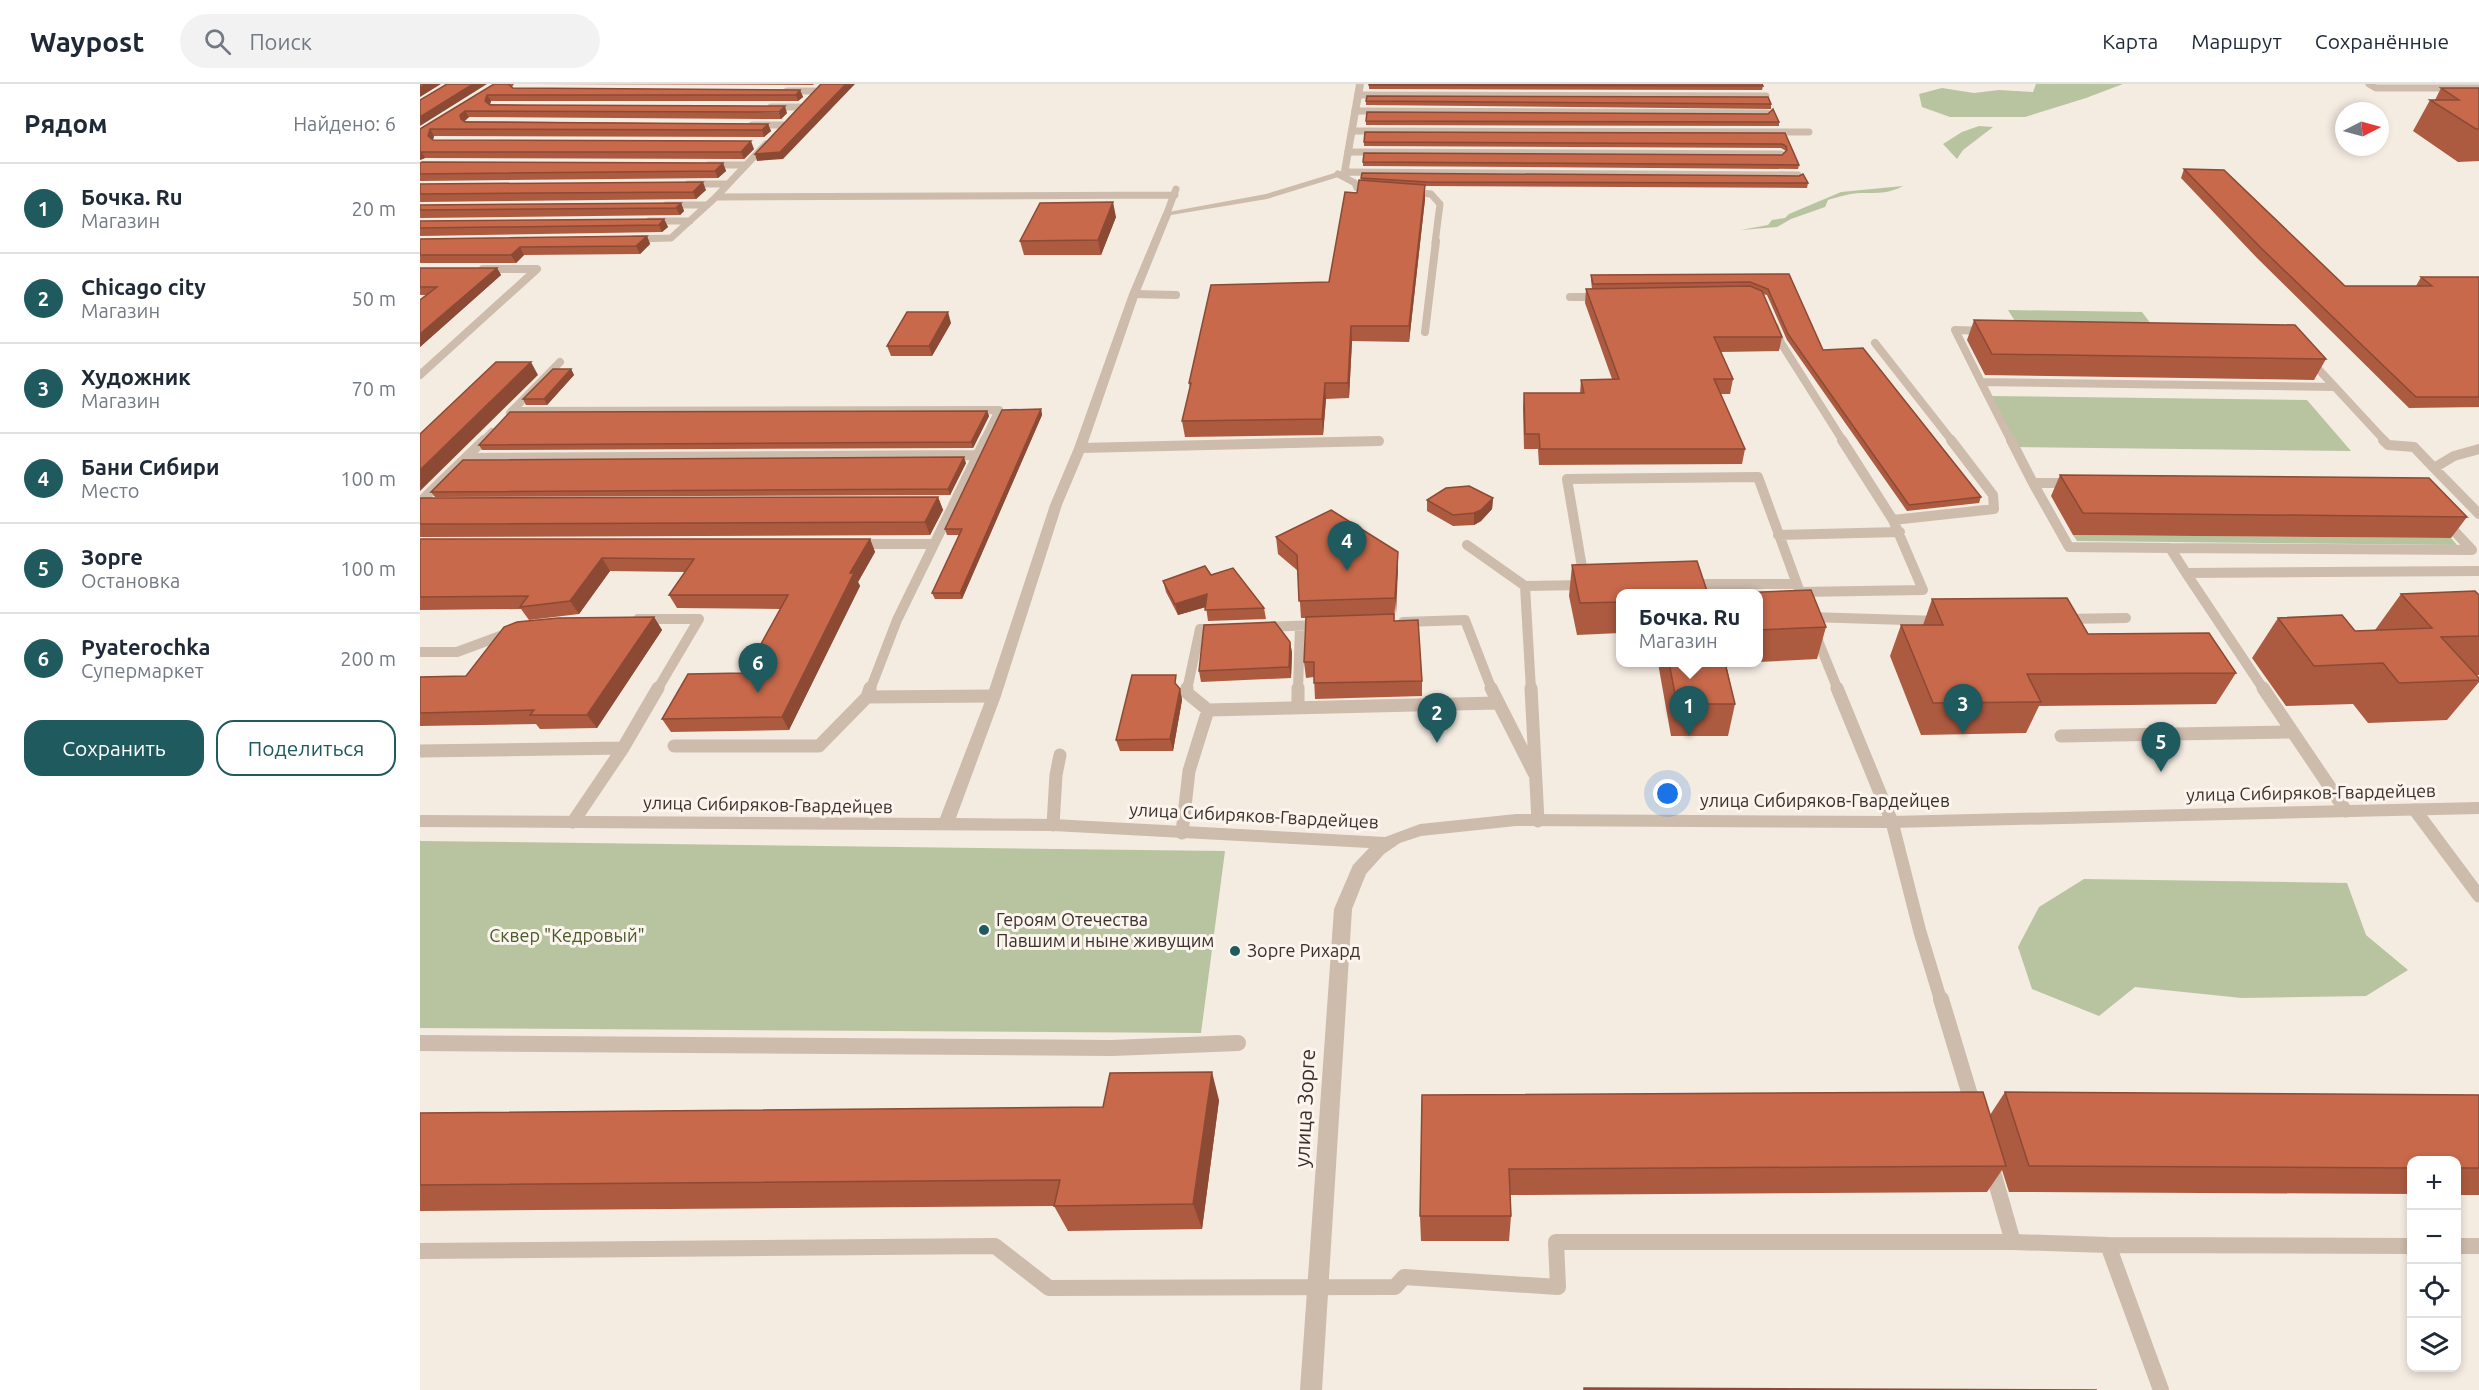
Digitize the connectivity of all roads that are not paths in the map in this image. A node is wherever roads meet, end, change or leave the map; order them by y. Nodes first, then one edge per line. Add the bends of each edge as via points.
1 (822, 84) edge
2 (1360, 84) edge
3 (2369, 84) edge
4 (2447, 86) edge
5 (2479, 88) edge
6 (779, 91) edge
7 (815, 91) junction
8 (1358, 95) junction
9 (1766, 96) edge
10 (765, 107) edge
11 (1355, 111) junction
12 (1767, 113) edge
13 (748, 125) edge
14 (783, 125) junction
15 (1352, 131) junction
16 (1809, 132) dead end
17 (754, 143) edge
18 (1348, 152) junction
19 (1781, 154) edge
20 (698, 165) edge
21 (746, 165) junction
22 (1341, 173) junction
23 (1798, 175) edge
24 (728, 183) junction
25 (681, 184) edge
26 (1388, 190) edge
27 (1398, 191) edge
28 (716, 197) junction
29 (707, 204) junction
30 (659, 205) edge
31 (1167, 213) junction
32 (643, 221) edge
33 (690, 221) junction
34 (623, 239) edge
35 (478, 269) edge
36 (1134, 294) junction
37 (1176, 295) dead end
38 (1618, 296) edge
39 (1570, 297) dead end
40 (1772, 322) edge
41 (2000, 331) edge
42 (1425, 332) dead end
43 (1875, 343) dead end
44 (2301, 350) edge
45 (560, 363) dead end
46 (420, 375) edge
47 (1981, 382) junction
48 (2334, 387) junction
49 (512, 411) junction
50 (504, 419) edge
51 (497, 427) edge
52 (1379, 441) dead end
53 (1080, 448) junction
54 (2479, 449) edge
55 (977, 455) junction
56 (466, 458) junction
57 (2434, 468) junction
58 (2033, 483) junction
59 (2080, 483) edge
60 (2431, 484) edge
61 (2450, 484) junction
62 (943, 502) dead end
63 (954, 502) junction
64 (420, 503) edge
65 (432, 505) edge
66 (2434, 509) edge
67 (2479, 514) edge
68 (1893, 520) junction
69 (1900, 532) junction
70 (1778, 535) junction
71 (849, 544) edge
72 (933, 544) junction
73 (1467, 545) dead end
74 (2170, 548) junction
75 (2479, 571) edge
76 (2186, 573) junction
77 (1679, 585) edge
78 (1525, 586) junction
79 (1798, 588) junction
80 (1809, 617) junction
81 (2126, 618) dead end
82 (628, 619) edge
83 (2056, 619) edge
84 (1952, 621) edge
85 (1394, 623) edge
86 (1335, 624) edge
87 (1300, 626) junction
88 (525, 628) edge
89 (420, 652) edge
90 (994, 696) junction
91 (867, 697) junction
92 (1497, 702) junction
93 (1298, 707) junction
94 (1208, 710) junction
95 (2291, 732) junction
96 (2061, 736) dead end
97 (674, 746) dead end
98 (623, 748) junction
99 (420, 751) edge
100 (1060, 755) dead end
101 (1534, 772) junction
102 (2479, 808) edge
103 (2415, 810) junction
104 (2346, 811) junction
105 (420, 821) edge
106 (1538, 821) junction
107 (573, 822) junction
108 (1892, 822) junction
109 (1053, 825) junction
110 (945, 826) junction
111 (1182, 833) junction
112 (1386, 843) junction
113 (2479, 896) edge
114 (420, 1043) edge
115 (1238, 1043) dead end
116 (1978, 1124) edge
117 (1985, 1147) edge
118 (2013, 1242) junction
119 (2108, 1245) junction
120 (2407, 1245) edge
121 (2461, 1246) edge
122 (2479, 1246) edge
123 (420, 1251) edge
124 (1318, 1287) junction
125 (1311, 1390) edge
126 (2161, 1390) edge

1 - 7 lane
2 - 8 street
3 - 4 lane via 2376,88
4 - 5 lane
6 - 7 lane
7 - 14 lane
8 - 9 lane
8 - 11 street
10 - 14 lane
11 - 12 lane
11 - 15 street
13 - 14 lane
14 - 17 lane
14 - 21 lane
15 - 16 lane
15 - 18 street
18 - 19 lane
18 - 22 street
20 - 21 lane
21 - 24 lane
22 - 23 lane
22 - 26 lane via 1357,188
22 - 31 street via 1267,196
24 - 25 lane
24 - 28 lane
27 - 42 lane via 1431,194 1440,204
28 - 29 lane
28 - 31 lane via 1176,191
29 - 30 lane
29 - 33 lane
31 - 36 street
32 - 33 lane
33 - 34 lane via 671,238
35 - 46 lane via 537,269
36 - 37 lane
36 - 53 street
38 - 39 lane
40 - 68 lane via 1781,343
41 - 47 lane via 1955,330
43 - 68 lane via 1993,495 1994,509
44 - 48 lane
45 - 49 lane
47 - 48 lane
47 - 58 lane
48 - 57 lane via 2388,445 2414,447
49 - 50 lane
49 - 55 lane via 999,410
51 - 56 lane
52 - 53 lane
53 - 90 street via 1056,505
54 - 57 lane via 2454,456
55 - 56 lane
55 - 63 lane
56 - 64 lane
57 - 61 lane
58 - 59 lane
58 - 74 lane via 2069,547
60 - 61 lane
61 - 67 lane
62 - 63 lane
63 - 72 lane
64 - 65 lane
66 - 74 lane via 2472,550
68 - 69 lane
69 - 70 lane
69 - 79 lane via 1923,590
70 - 78 lane via 1758,477 1567,479 1591,585
70 - 79 lane
71 - 72 lane
72 - 91 lane
73 - 78 lane
74 - 76 lane
75 - 76 lane
76 - 95 lane
77 - 79 lane
78 - 101 lane
79 - 80 lane
80 - 84 lane
80 - 108 lane
81 - 83 lane
82 - 98 lane via 699,619
85 - 92 lane via 1465,620
86 - 87 lane
87 - 93 lane
87 - 94 lane via 1200,629 1186,692
88 - 89 lane via 457,652
90 - 91 lane
90 - 110 street
91 - 97 lane via 819,746
92 - 93 lane
92 - 101 lane
93 - 94 lane
94 - 111 lane via 1189,771
95 - 96 lane
95 - 104 lane
98 - 99 lane
98 - 107 lane
100 - 109 lane
101 - 106 lane
102 - 103 street, улица Сибиряков-Гвардейцев
103 - 104 street, улица Сибиряков-Гвардейцев
103 - 113 lane
104 - 108 street, улица Сибиряков-Гвардейцев
105 - 107 street, улица Сибиряков-Гвардейцев
106 - 108 street, улица Сибиряков-Гвардейцев
106 - 112 street, улица Сибиряков-Гвардейцев via 1420,830
107 - 110 street, улица Сибиряков-Гвардейцев
108 - 116 lane via 1920,932
109 - 110 street, улица Сибиряков-Гвардейцев
109 - 111 street, улица Сибиряков-Гвардейцев
111 - 112 street, улица Сибиряков-Гвардейцев
112 - 124 street, улица Зорге via 1359,870 1343,909
114 - 115 lane via 1100,1048
117 - 118 lane
118 - 119 lane
118 - 124 lane via 1556,1242 1558,1287 1404,1277 1395,1287
119 - 120 lane
119 - 126 lane
121 - 122 lane
123 - 124 lane via 995,1246 1049,1287
124 - 125 street, улица Зорге

